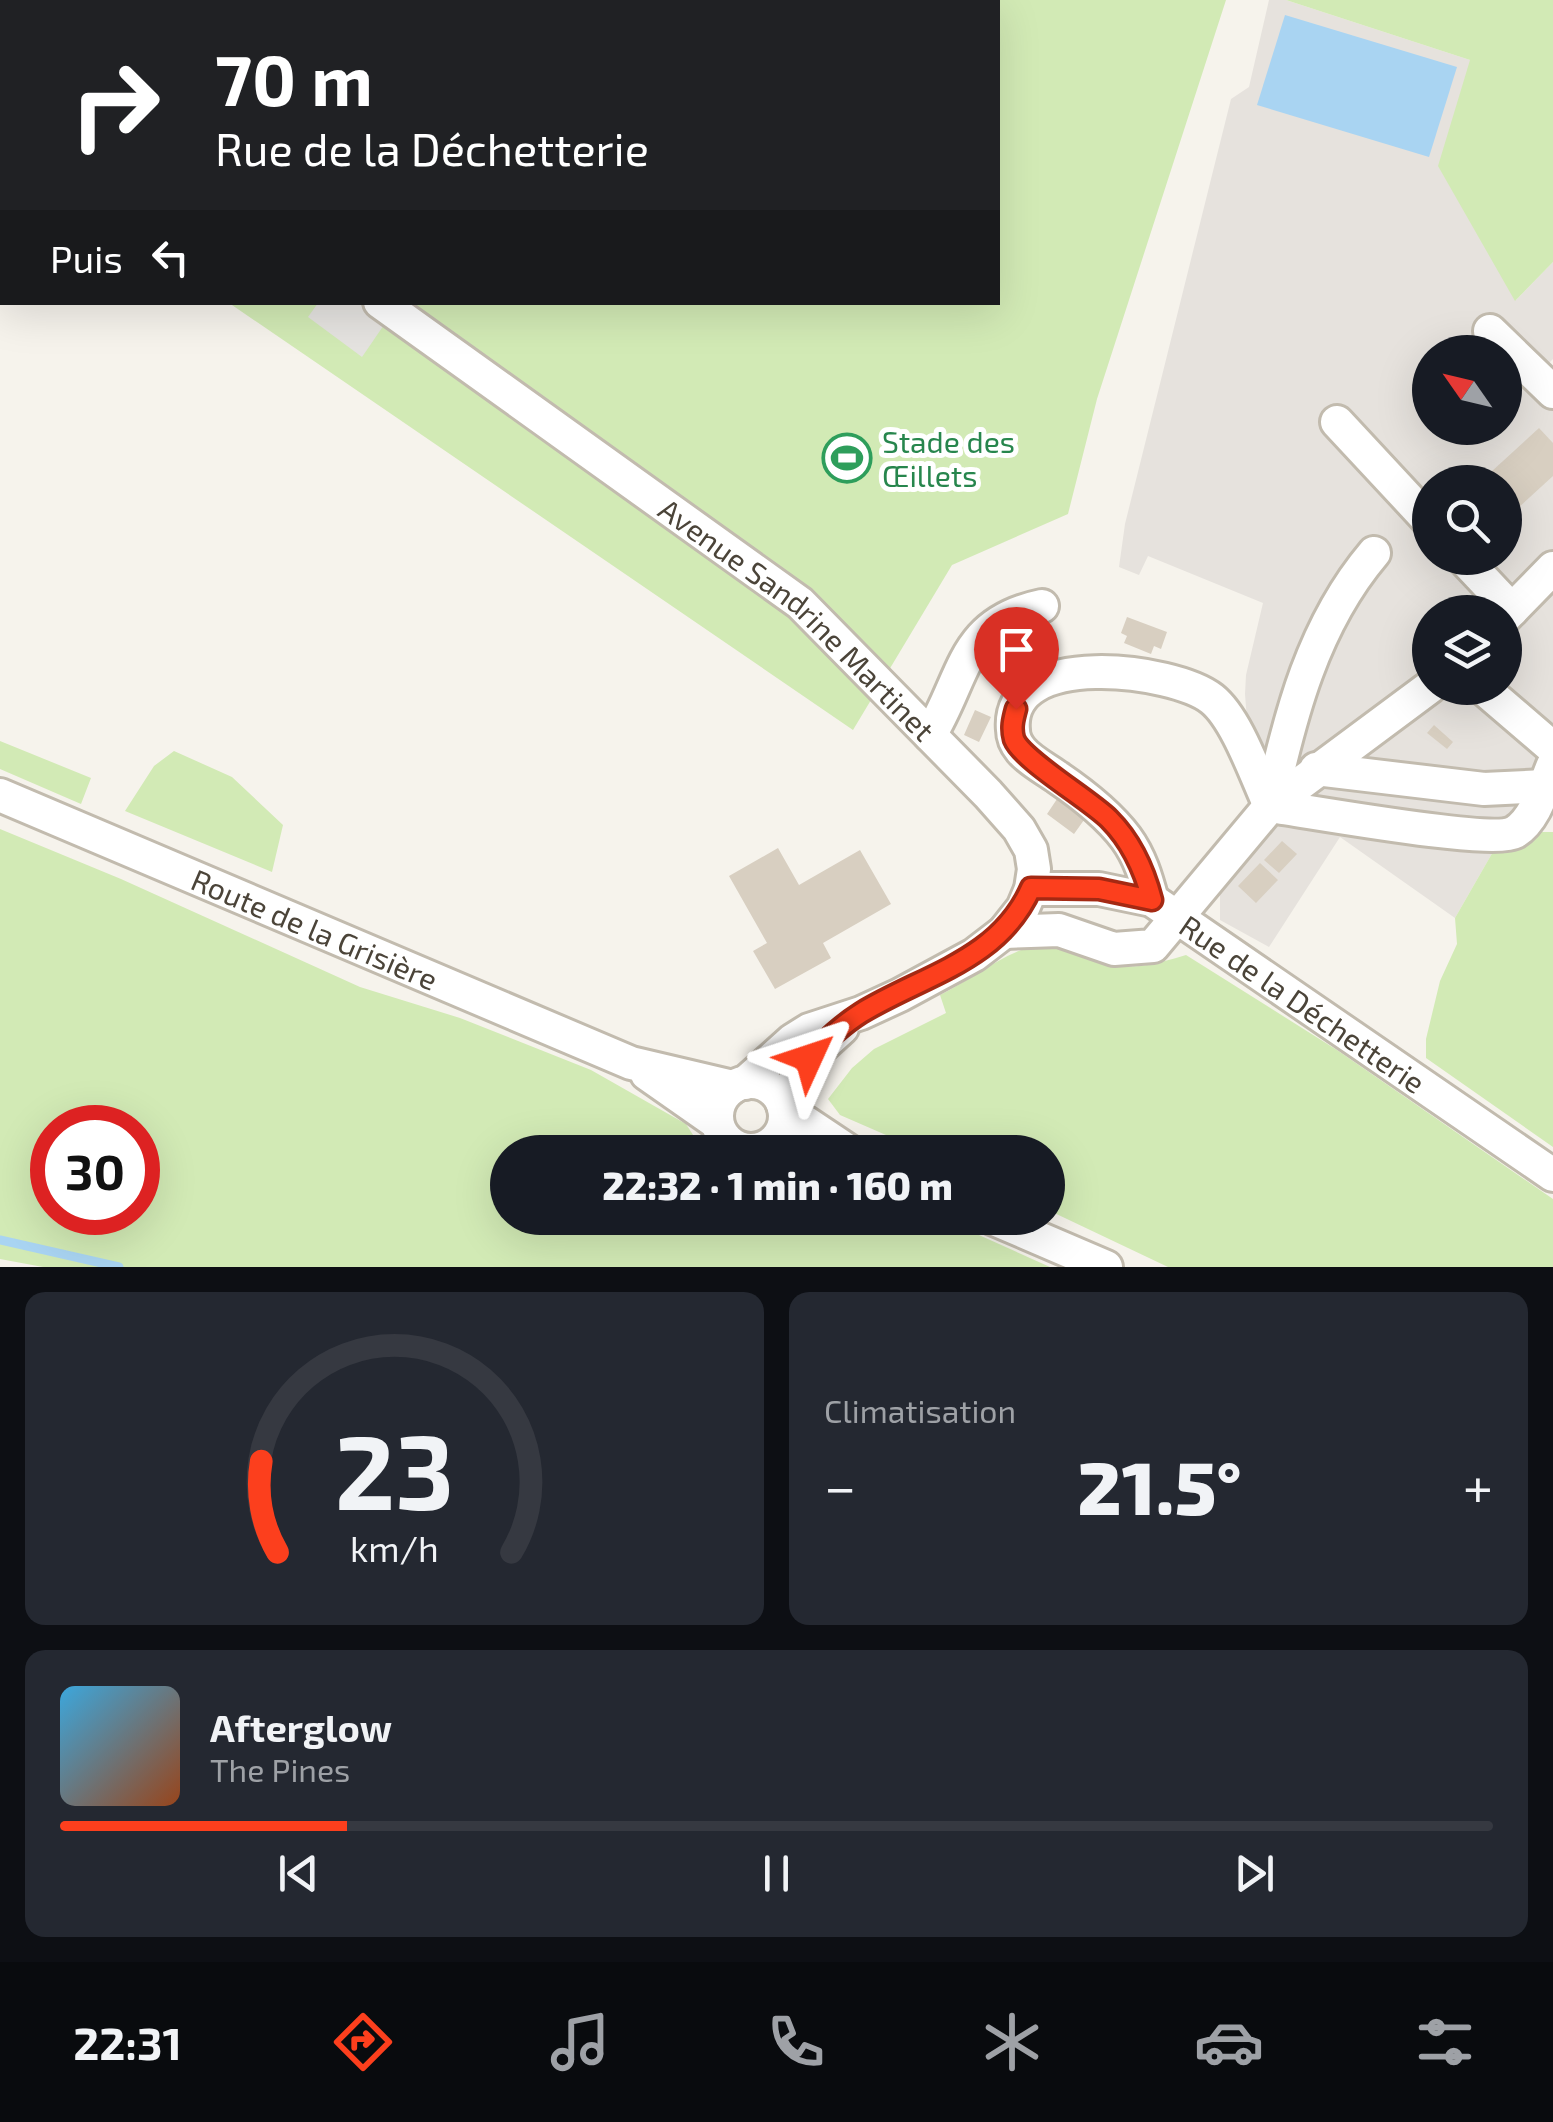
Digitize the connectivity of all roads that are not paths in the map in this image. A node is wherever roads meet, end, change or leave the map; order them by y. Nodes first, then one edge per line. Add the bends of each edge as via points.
1 (384, 305) edge
2 (1490, 330) dead end
3 (1553, 392) edge
4 (1337, 422) dead end
5 (1412, 503) edge
6 (1374, 553) dead end
7 (1553, 568) edge
8 (1477, 575) edge
9 (1493, 595) edge
10 (1522, 600) edge
11 (1042, 606) dead end
12 (1412, 700) edge
13 (1503, 705) edge
14 (930, 735) junction
15 (1553, 748) edge
16 (1316, 769) junction
17 (1549, 776) edge
18 (0, 796) edge
19 (1270, 806) junction
20 (1031, 888) junction
21 (1164, 908) junction
22 (1004, 932) junction
23 (862, 1013) junction
24 (631, 1063) junction
25 (739, 1085) junction
26 (783, 1105) junction
27 (717, 1123) junction
28 (722, 1135) edge
29 (782, 1135) edge
30 (826, 1135) edge
31 (1553, 1175) edge
32 (1032, 1235) edge
33 (1106, 1267) edge

1 - 14 street, Avenue Sandrine Martinet via 800,603
2 - 3 street
4 - 5 street
6 - 19 street via 1320,638 1288,724
7 - 10 street
8 - 9 street
11 - 14 street via 1004,617 984,633
12 - 16 street
13 - 15 street
14 - 20 street, Avenue Sandrine Martinet via 1019,830 1031,850
16 - 17 street via 1484,789
16 - 19 street
17 - 19 street via 1527,820 1501,836
18 - 24 street, Route de la Grisière
19 - 21 street
19 - 21 street via 1224,710 1199,690 1086,670 1042,681 1026,694 1012,724 1015,741 1126,838
20 - 21 street, Rue de la Déchetterie via 1099,889
20 - 22 street
21 - 22 street via 1154,946 1138,950 1059,930
21 - 31 street, Rue de la Déchetterie
22 - 23 street via 974,956
23 - 25 street via 809,1030
23 - 26 street via 809,1058
24 - 25 street, Route de la Grisière
24 - 27 street, Route de la Grisière
25 - 26 street, Route de la Grisière via 767,1086
25 - 27 street via 720,1102
26 - 29 street, Route de la Grisière
26 - 30 street, Route de la Grisière
27 - 28 street, Route de la Grisière
32 - 33 street

